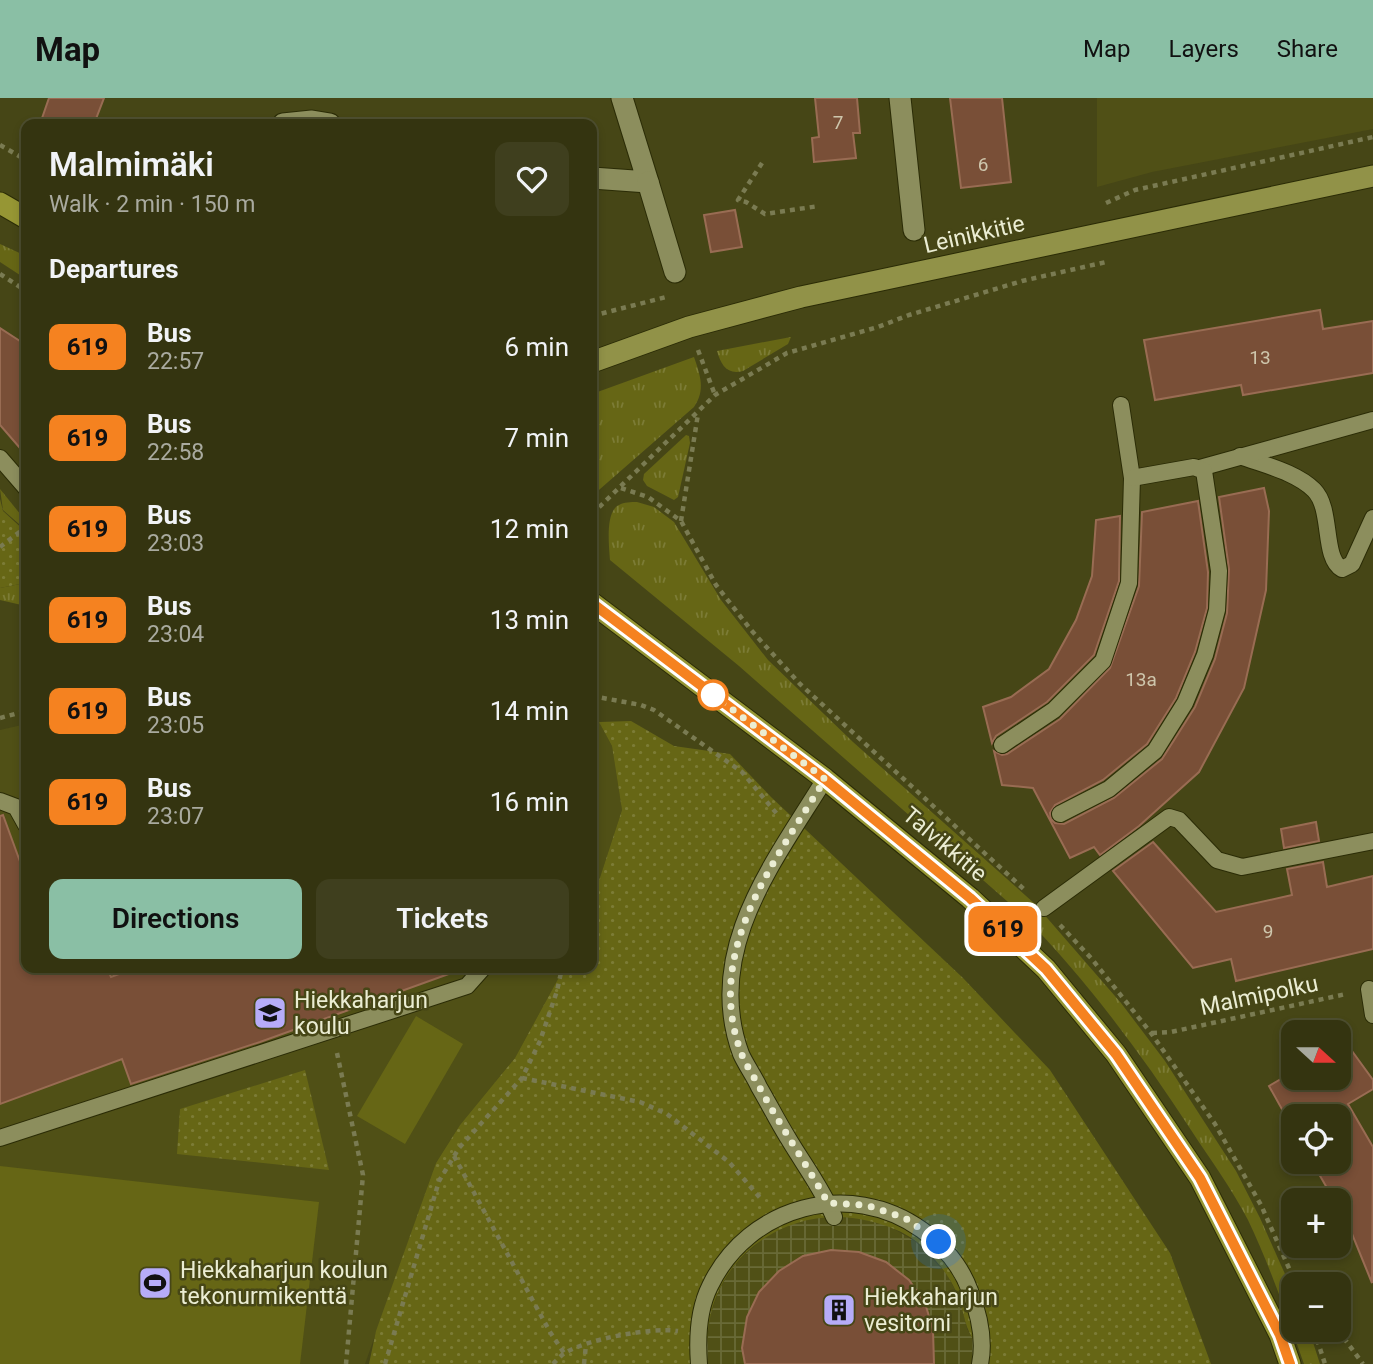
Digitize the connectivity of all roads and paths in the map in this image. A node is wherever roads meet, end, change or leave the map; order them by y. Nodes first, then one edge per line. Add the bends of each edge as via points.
1 (622, 98) edge
2 (900, 98) edge
3 (1373, 137) edge
4 (0, 145) edge
5 (21, 157) edge
6 (762, 163) dead end
7 (1373, 176) edge
8 (597, 178) edge
9 (648, 183) junction
10 (0, 203) edge
11 (1104, 205) dead end
12 (819, 206) dead end
13 (21, 215) edge
14 (915, 230) dead end
15 (675, 272) dead end
16 (0, 274) edge
17 (1022, 281) dead end
18 (21, 288) edge
19 (668, 296) dead end
20 (597, 315) edge
21 (597, 360) edge
22 (1121, 405) dead end
23 (698, 414) junction
24 (1373, 419) edge
25 (1240, 456) junction
26 (0, 458) edge
27 (1200, 468) junction
28 (1132, 478) junction
29 (21, 482) edge
30 (621, 488) junction
31 (597, 510) edge
32 (1373, 518) edge
33 (681, 521) junction
34 (21, 531) edge
35 (0, 547) edge
36 (597, 607) edge
37 (597, 697) edge
38 (21, 712) edge
39 (0, 718) edge
40 (1002, 744) dead end
41 (825, 779) junction
42 (0, 801) edge
43 (1060, 814) dead end
44 (21, 816) edge
45 (794, 829) junction
46 (1373, 841) edge
47 (1044, 908) junction
48 (479, 973) edge
49 (561, 973) edge
50 (1369, 989) joint
51 (1373, 1015) edge
52 (332, 1029) junction
53 (1151, 1033) junction
54 (522, 1078) junction
55 (0, 1138) edge
56 (454, 1156) junction
57 (831, 1210) junction
58 (777, 1217) junction
59 (1291, 1272) edge
60 (697, 1335) junction
61 (1318, 1342) edge
62 (1347, 1342) edge
63 (586, 1345) junction
64 (564, 1353) junction
65 (346, 1364) edge
66 (385, 1364) edge
67 (553, 1364) edge
68 (584, 1364) edge
69 (699, 1364) edge
70 (980, 1364) edge
71 (1288, 1364) edge
72 (1325, 1364) edge
73 (1363, 1364) edge

1 - 9 street
2 - 14 street
3 - 11 path via 1135,190
4 - 5 path
6 - 12 path via 738,200 765,214
7 - 21 main road, Leinikkitie via 801,297 689,327
8 - 9 street
9 - 15 street
10 - 13 main road
16 - 18 path
17 - 23 path via 787,353 715,395
19 - 20 path
22 - 28 lane
23 - 30 path
23 - 33 path
24 - 25 lane
25 - 27 lane
25 - 32 lane via 1314,490 1323,501 1334,560 1342,569 1352,564
26 - 29 lane
27 - 28 lane
27 - 43 lane via 1206,478 1219,571 1217,610 1205,655 1185,703 1155,751 1109,789
28 - 40 lane via 1129,583 1103,661 1054,710
30 - 31 path
30 - 33 path via 648,498
33 - 47 path via 716,585 800,684
34 - 35 path
36 - 41 main road, Talvikkitie
37 - 45 path via 654,710 742,772
38 - 39 path
41 - 45 lane
41 - 71 main road, Talvikkitie via 970,898 1046,969 1081,1009 1200,1178 1280,1335
42 - 44 lane via 16,807
45 - 57 lane via 757,890 741,927 731,975 732,1015 742,1055
46 - 47 lane via 1242,867 1217,860 1180,820 1169,817
47 - 53 path
48 - 52 lane via 467,986
49 - 54 path via 540,1041
50 - 51 lane
50 - 53 path, Malmipolku
52 - 55 lane
52 - 65 path via 363,1175
53 - 59 path via 1222,1136 1261,1205
54 - 56 path
54 - 58 path via 640,1102 667,1115 729,1162
56 - 64 path
56 - 66 path via 439,1181
57 - 58 lane
57 - 70 lane via 866,1205 905,1218 939,1242 964,1275 979,1314
58 - 60 lane via 737,1245 709,1287
60 - 63 path via 639,1333
60 - 69 lane
61 - 72 path
62 - 73 path
63 - 64 path
63 - 68 path
64 - 67 path

